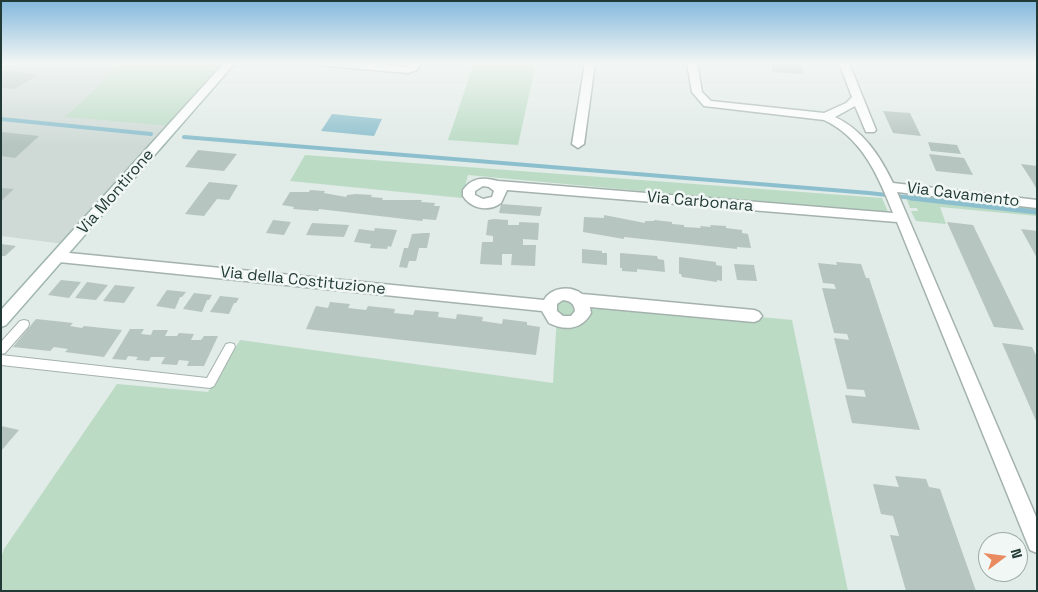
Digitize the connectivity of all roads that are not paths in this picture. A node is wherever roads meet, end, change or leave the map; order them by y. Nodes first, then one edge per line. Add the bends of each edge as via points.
1 (206, 91) edge
2 (586, 91) edge
3 (696, 91) edge
4 (854, 91) edge
5 (857, 98) junction
6 (826, 117) junction
7 (870, 130) dead end
8 (578, 144) dead end
9 (498, 186) dead end
10 (889, 187) junction
11 (1037, 204) edge
12 (899, 211) junction
13 (59, 257) junction
14 (580, 300) junction
15 (548, 306) junction
16 (754, 316) dead end
17 (1, 321) edge
18 (24, 324) dead end
19 (230, 347) dead end
20 (1, 350) edge
21 (1, 360) edge
22 (1037, 543) edge

1 - 13 street, Via Montirone
2 - 8 street
3 - 6 street via 702,101 717,107
4 - 5 street
5 - 6 street
5 - 7 street
6 - 10 street via 839,121 853,132 883,172
9 - 12 street, Via Carbonara
10 - 11 street, Via Cavamento
10 - 12 street
12 - 22 street
13 - 15 street, Via della Costituzione
13 - 17 street, Via Montirone
14 - 15 street via 560,294
14 - 15 street via 583,313 571,322 554,319
14 - 16 street
18 - 20 lane
19 - 21 lane via 210,383

